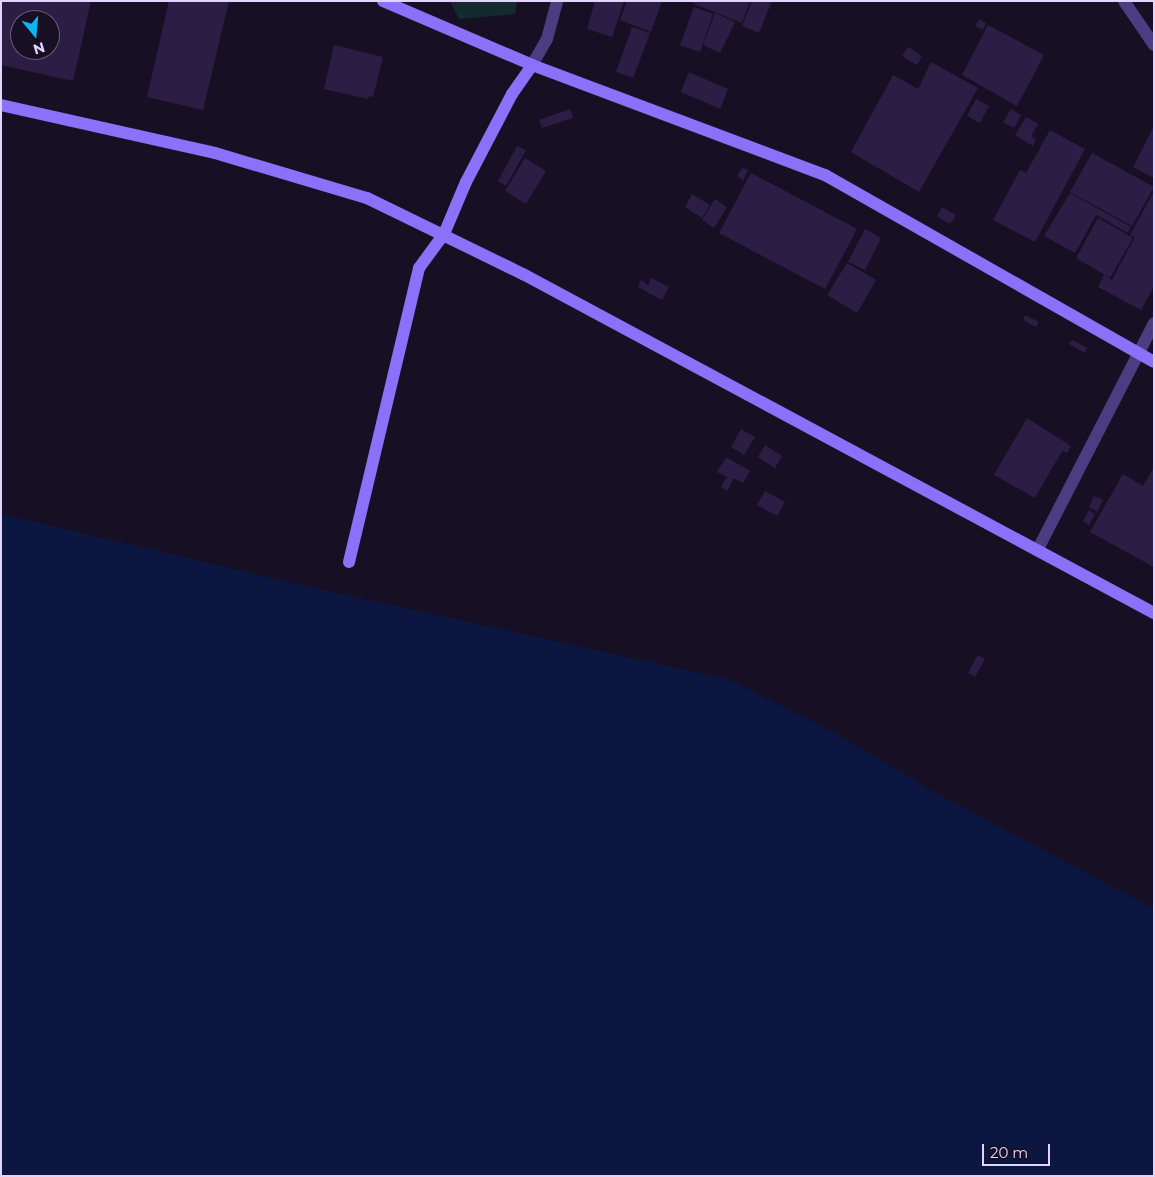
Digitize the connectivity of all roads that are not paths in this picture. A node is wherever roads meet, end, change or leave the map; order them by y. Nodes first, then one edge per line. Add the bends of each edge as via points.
1 (383, 1) edge
2 (556, 1) edge
3 (1124, 1) edge
4 (1154, 45) edge
5 (532, 65) junction
6 (1, 105) edge
7 (444, 234) junction
8 (1154, 323) edge
9 (1137, 353) junction
10 (1154, 362) edge
11 (1038, 549) junction
12 (349, 562) dead end
13 (1154, 613) edge

1 - 5 street
2 - 5 street via 547,39
3 - 4 street
5 - 7 street via 507,103 466,182
5 - 9 street via 825,175
6 - 7 street via 225,155 367,198
7 - 11 street
7 - 12 street via 419,268
8 - 9 street
9 - 10 street
9 - 11 street
11 - 13 street

